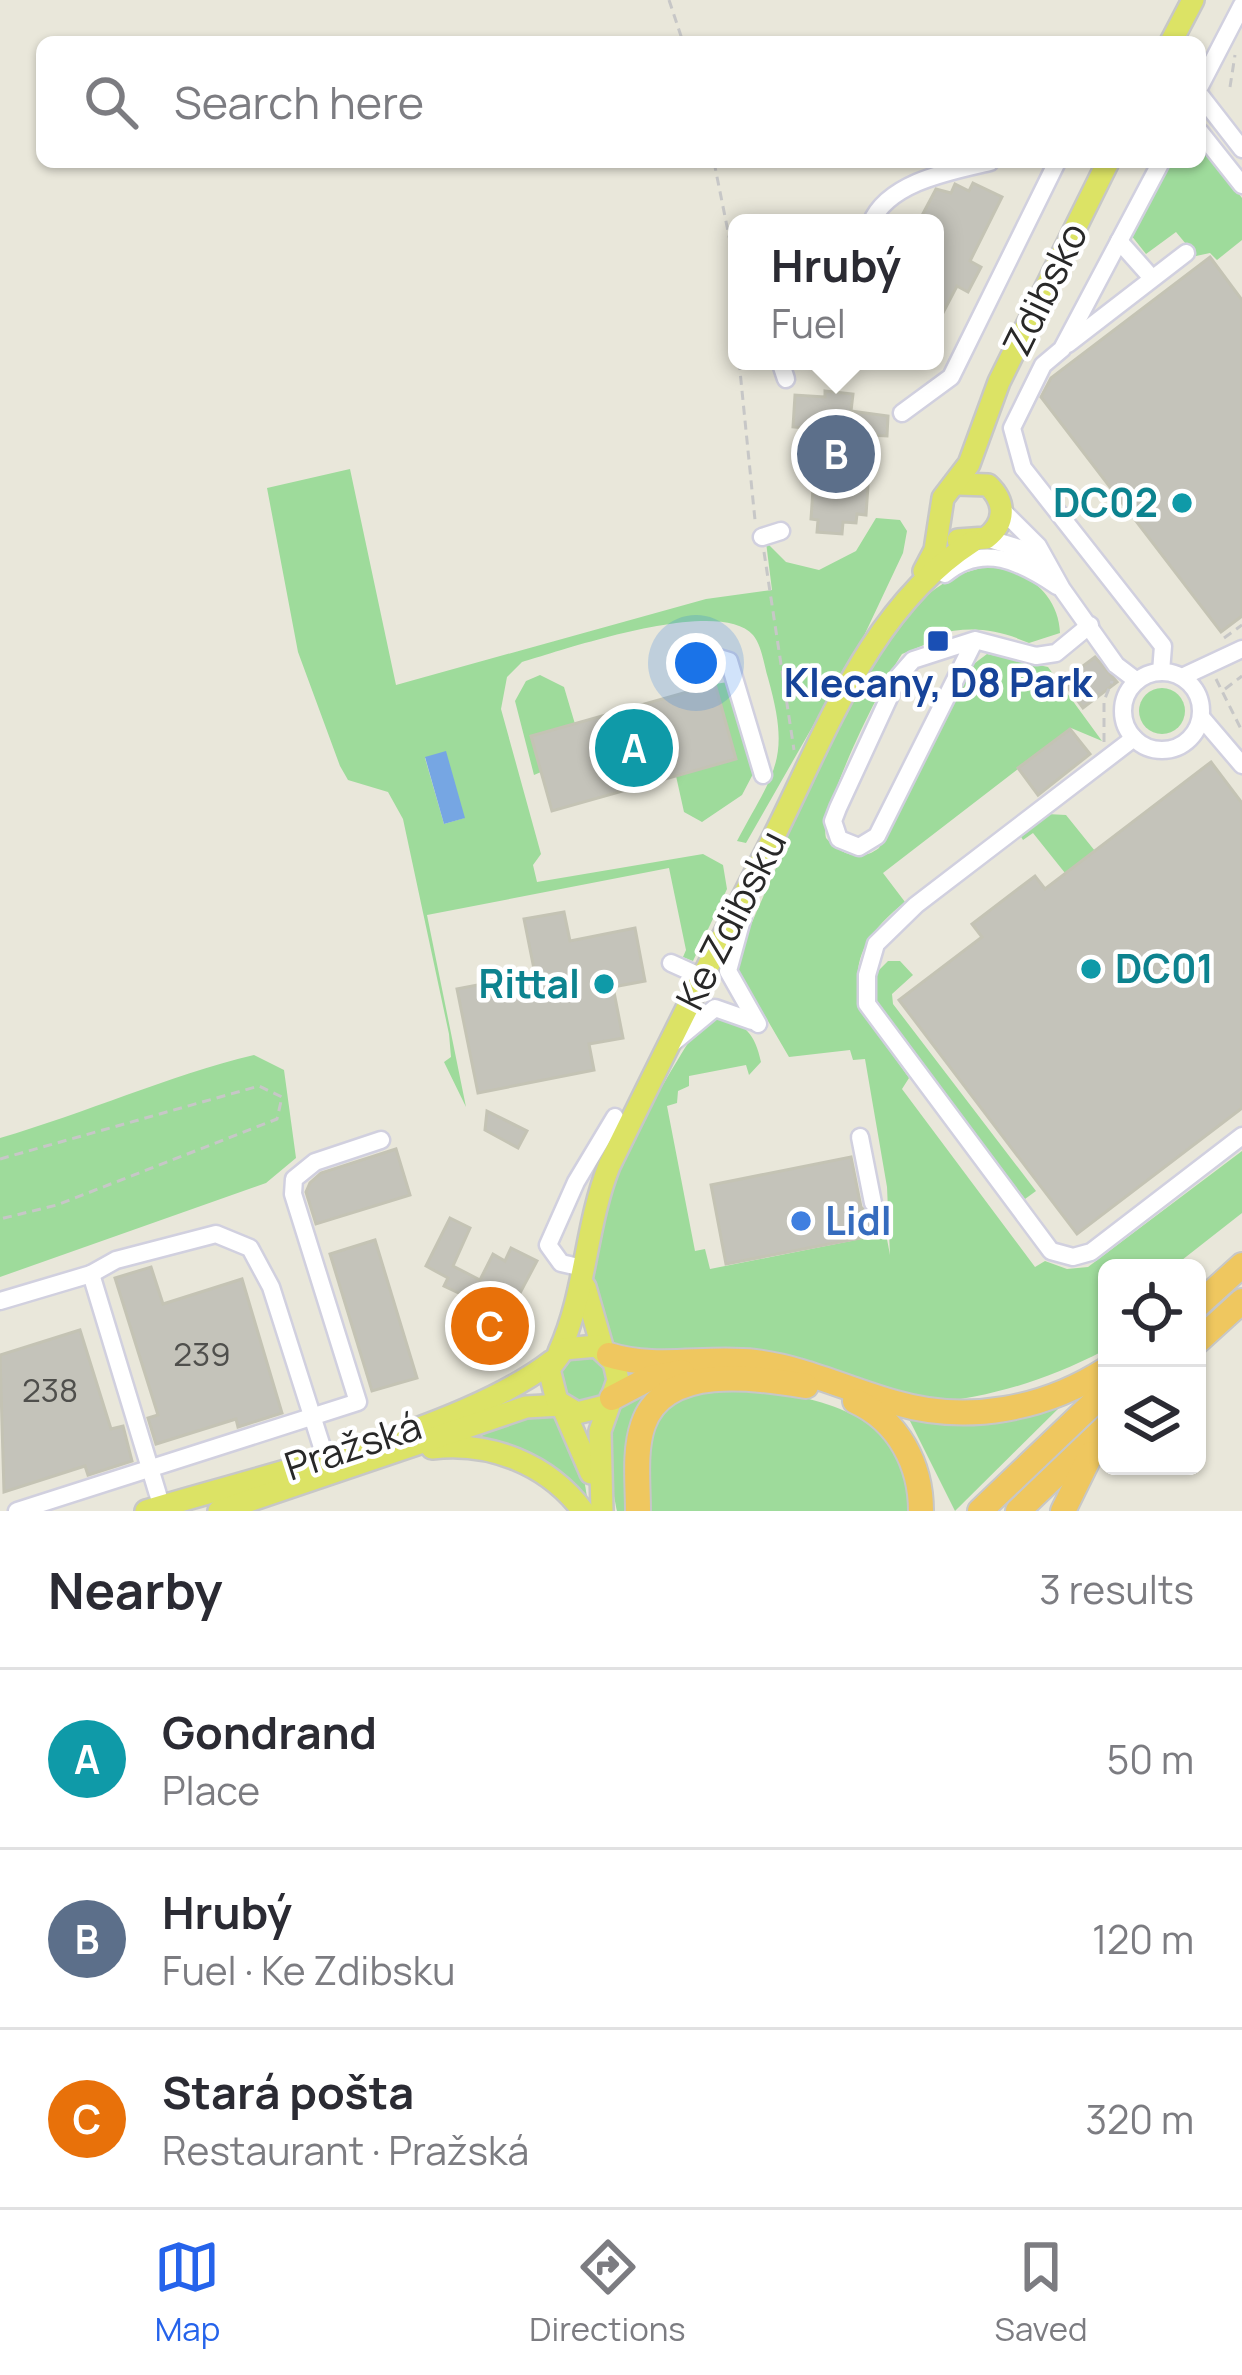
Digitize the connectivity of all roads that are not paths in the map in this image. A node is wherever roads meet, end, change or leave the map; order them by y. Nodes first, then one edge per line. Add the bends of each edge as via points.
1 (1193, 0) edge
2 (1242, 5) edge
3 (1174, 36) edge
4 (1206, 78) edge
5 (1206, 98) edge
6 (1206, 140) edge
7 (1242, 149) edge
8 (964, 168) edge
9 (1055, 168) edge
10 (1104, 168) edge
11 (1158, 168) edge
12 (1242, 185) edge
13 (874, 214) edge
14 (1119, 241) junction
15 (1186, 254) dead end
16 (1151, 277) junction
17 (1062, 349) junction
18 (902, 413) dead end
19 (986, 417) junction
20 (957, 484) junction
21 (992, 489) junction
22 (1002, 510) junction
23 (941, 519) junction
24 (782, 531) dead end
25 (762, 538) road end
26 (979, 540) junction
27 (1052, 571) junction
28 (914, 587) junction
29 (1062, 590) junction
30 (885, 625) junction
31 (1090, 625) junction
32 (975, 640) junction
33 (1236, 654) edge
34 (687, 667) dead end
35 (1161, 672) junction
36 (1182, 677) junction
37 (1137, 681) junction
38 (1201, 710) junction
39 (1134, 738) junction
40 (1189, 740) junction
41 (1222, 742) junction
42 (1242, 765) edge
43 (763, 775) dead end
44 (780, 824) junction
45 (671, 963) dead end
46 (702, 977) junction
47 (669, 1046) junction
48 (615, 1118) dead end
49 (860, 1136) dead end
50 (1242, 1136) edge
51 (381, 1140) dead end
52 (873, 1202) dead end
53 (1242, 1265) edge
54 (583, 1268) junction
55 (91, 1274) junction
56 (1206, 1298) edge
57 (0, 1300) edge
58 (1242, 1301) edge
59 (1206, 1334) edge
60 (606, 1352) junction
61 (556, 1357) junction
62 (1098, 1373) edge
63 (831, 1392) junction
64 (1098, 1399) edge
65 (609, 1402) junction
66 (562, 1407) junction
67 (312, 1416) junction
68 (1098, 1437) edge
69 (1098, 1443) edge
70 (390, 1455) junction
71 (328, 1466) junction
72 (150, 1468) junction
73 (156, 1510) edge
74 (17, 1511) edge
75 (219, 1511) edge
76 (583, 1511) edge
77 (602, 1511) edge
78 (638, 1511) edge
79 (921, 1511) edge
80 (980, 1511) edge
81 (1018, 1511) edge
82 (1063, 1511) edge

1 - 3 main road
2 - 4 lane
5 - 7 lane
6 - 12 lane
8 - 13 lane via 929,176
9 - 18 lane via 951,377
10 - 19 main road, Zdibsko
11 - 14 lane
14 - 16 lane
14 - 17 lane
15 - 16 lane
16 - 17 lane
17 - 35 lane via 1017,410 1012,428 1022,469 1163,646
19 - 20 main road, Zdibsko
19 - 21 main road, Zdibsko
20 - 21 main road
20 - 23 main road via 943,498
21 - 22 main road
22 - 26 main road via 997,530
22 - 27 lane
23 - 26 main road via 952,536
23 - 28 main road, Ke Zdibsku
24 - 25 lane
26 - 27 lane via 1019,548
26 - 28 main road, Ke Zdibsku
27 - 29 lane
28 - 30 main road, Ke Zdibsku
29 - 30 lane via 1023,563 991,556 959,562
29 - 31 lane
30 - 44 main road, Ke Zdibsku
31 - 32 lane via 1056,653 1036,656
31 - 37 lane
32 - 32 lane via 913,660 899,676 833,821 839,839 859,847 878,836
33 - 36 lane
33 - 38 lane
34 - 43 lane via 729,661
35 - 36 lane
35 - 37 lane
36 - 38 lane
37 - 39 lane via 1123,709
38 - 40 lane
38 - 41 lane
39 - 40 lane via 1167,750
39 - 50 lane via 876,944 868,1004 1051,1251 1091,1252
40 - 41 lane
41 - 42 lane
44 - 46 main road, Ke Zdibsku
44 - 47 lane via 728,958 758,1024 715,1008
45 - 46 lane
46 - 47 main road, Ke Zdibsku
47 - 54 main road, Ke Zdibsku via 595,1201
48 - 54 lane via 548,1245 561,1263
49 - 52 lane
51 - 67 lane via 315,1162 294,1179 358,1402
53 - 56 highway
54 - 60 main road, Ke Zdibsku
54 - 61 main road, Ke Zdibsku
55 - 57 lane
55 - 67 lane via 216,1234 250,1248 271,1287
55 - 72 lane
58 - 59 highway
60 - 61 main road via 581,1343
60 - 62 highway via 639,1362 758,1362 951,1412 1030,1404
60 - 65 main road via 618,1374
61 - 66 main road via 549,1386
61 - 71 main road, Pražská via 498,1395
63 - 65 highway via 773,1374 722,1370 664,1375
63 - 78 highway via 738,1380 670,1392 640,1432
63 - 79 highway via 867,1407 897,1434 914,1466
64 - 80 highway
65 - 66 main road via 585,1413
65 - 77 main road via 598,1447
66 - 70 main road, Pražská via 526,1407
66 - 77 main road via 583,1444
67 - 71 lane
67 - 72 lane
68 - 81 highway
69 - 82 highway
70 - 71 main road, Pražská
70 - 76 main road via 455,1447 503,1454 547,1475
71 - 73 main road, Pražská
71 - 75 main road, Pražská
72 - 73 lane
72 - 74 lane

